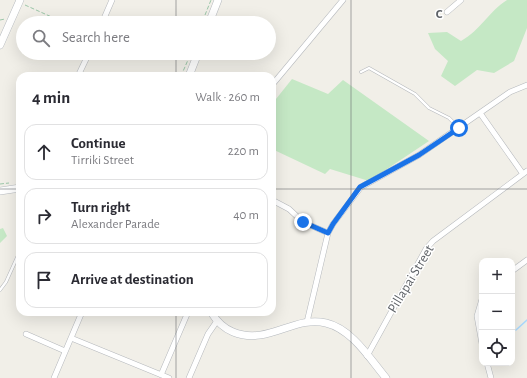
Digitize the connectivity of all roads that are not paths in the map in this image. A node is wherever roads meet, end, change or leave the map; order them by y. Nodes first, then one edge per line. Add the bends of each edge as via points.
1 (112, 0) edge
2 (218, 0) edge
3 (343, 0) edge
4 (461, 0) edge
5 (19, 1) edge
6 (447, 12) dead end
7 (105, 16) edge
8 (209, 16) edge
9 (3, 29) edge
10 (0, 45) edge
11 (85, 60) edge
12 (195, 60) edge
13 (80, 72) edge
14 (190, 72) edge
15 (361, 72) dead end
16 (276, 80) edge
17 (527, 86) edge
18 (480, 113) junction
19 (459, 128) junction
20 (525, 173) edge
21 (16, 189) edge
22 (0, 191) edge
23 (276, 202) edge
24 (328, 233) junction
25 (16, 260) edge
26 (527, 260) edge
27 (515, 269) edge
28 (0, 290) edge
29 (479, 309) edge
30 (80, 316) edge
31 (186, 316) edge
32 (214, 316) edge
33 (217, 321) junction
34 (307, 322) junction
35 (479, 327) edge
36 (26, 334) dead end
37 (71, 338) junction
38 (65, 351) junction
39 (367, 356) junction
40 (488, 366) edge
41 (161, 375) junction
42 (54, 378) edge
43 (169, 378) edge
44 (189, 378) edge
45 (386, 378) edge
46 (490, 378) edge

1 - 7 street
2 - 8 street
3 - 16 street
4 - 6 street
5 - 9 street
9 - 10 street
11 - 13 street
12 - 14 street
15 - 19 lane via 369,68 380,73 415,94 429,108 449,118
17 - 18 street via 510,92
18 - 19 street
18 - 20 street
19 - 24 street via 419,155 360,187
20 - 39 street, Pillapai Street via 433,241 426,249
21 - 22 street
23 - 24 street via 289,208 303,222
24 - 34 street
25 - 28 lane
26 - 27 street
29 - 35 street
30 - 37 street
31 - 41 street
32 - 33 street
33 - 34 street via 229,330 255,337
33 - 44 street via 208,334
34 - 39 street via 326,323 337,327
36 - 38 street
37 - 38 street
37 - 41 street
38 - 42 street
39 - 45 street
40 - 46 street
41 - 43 street

